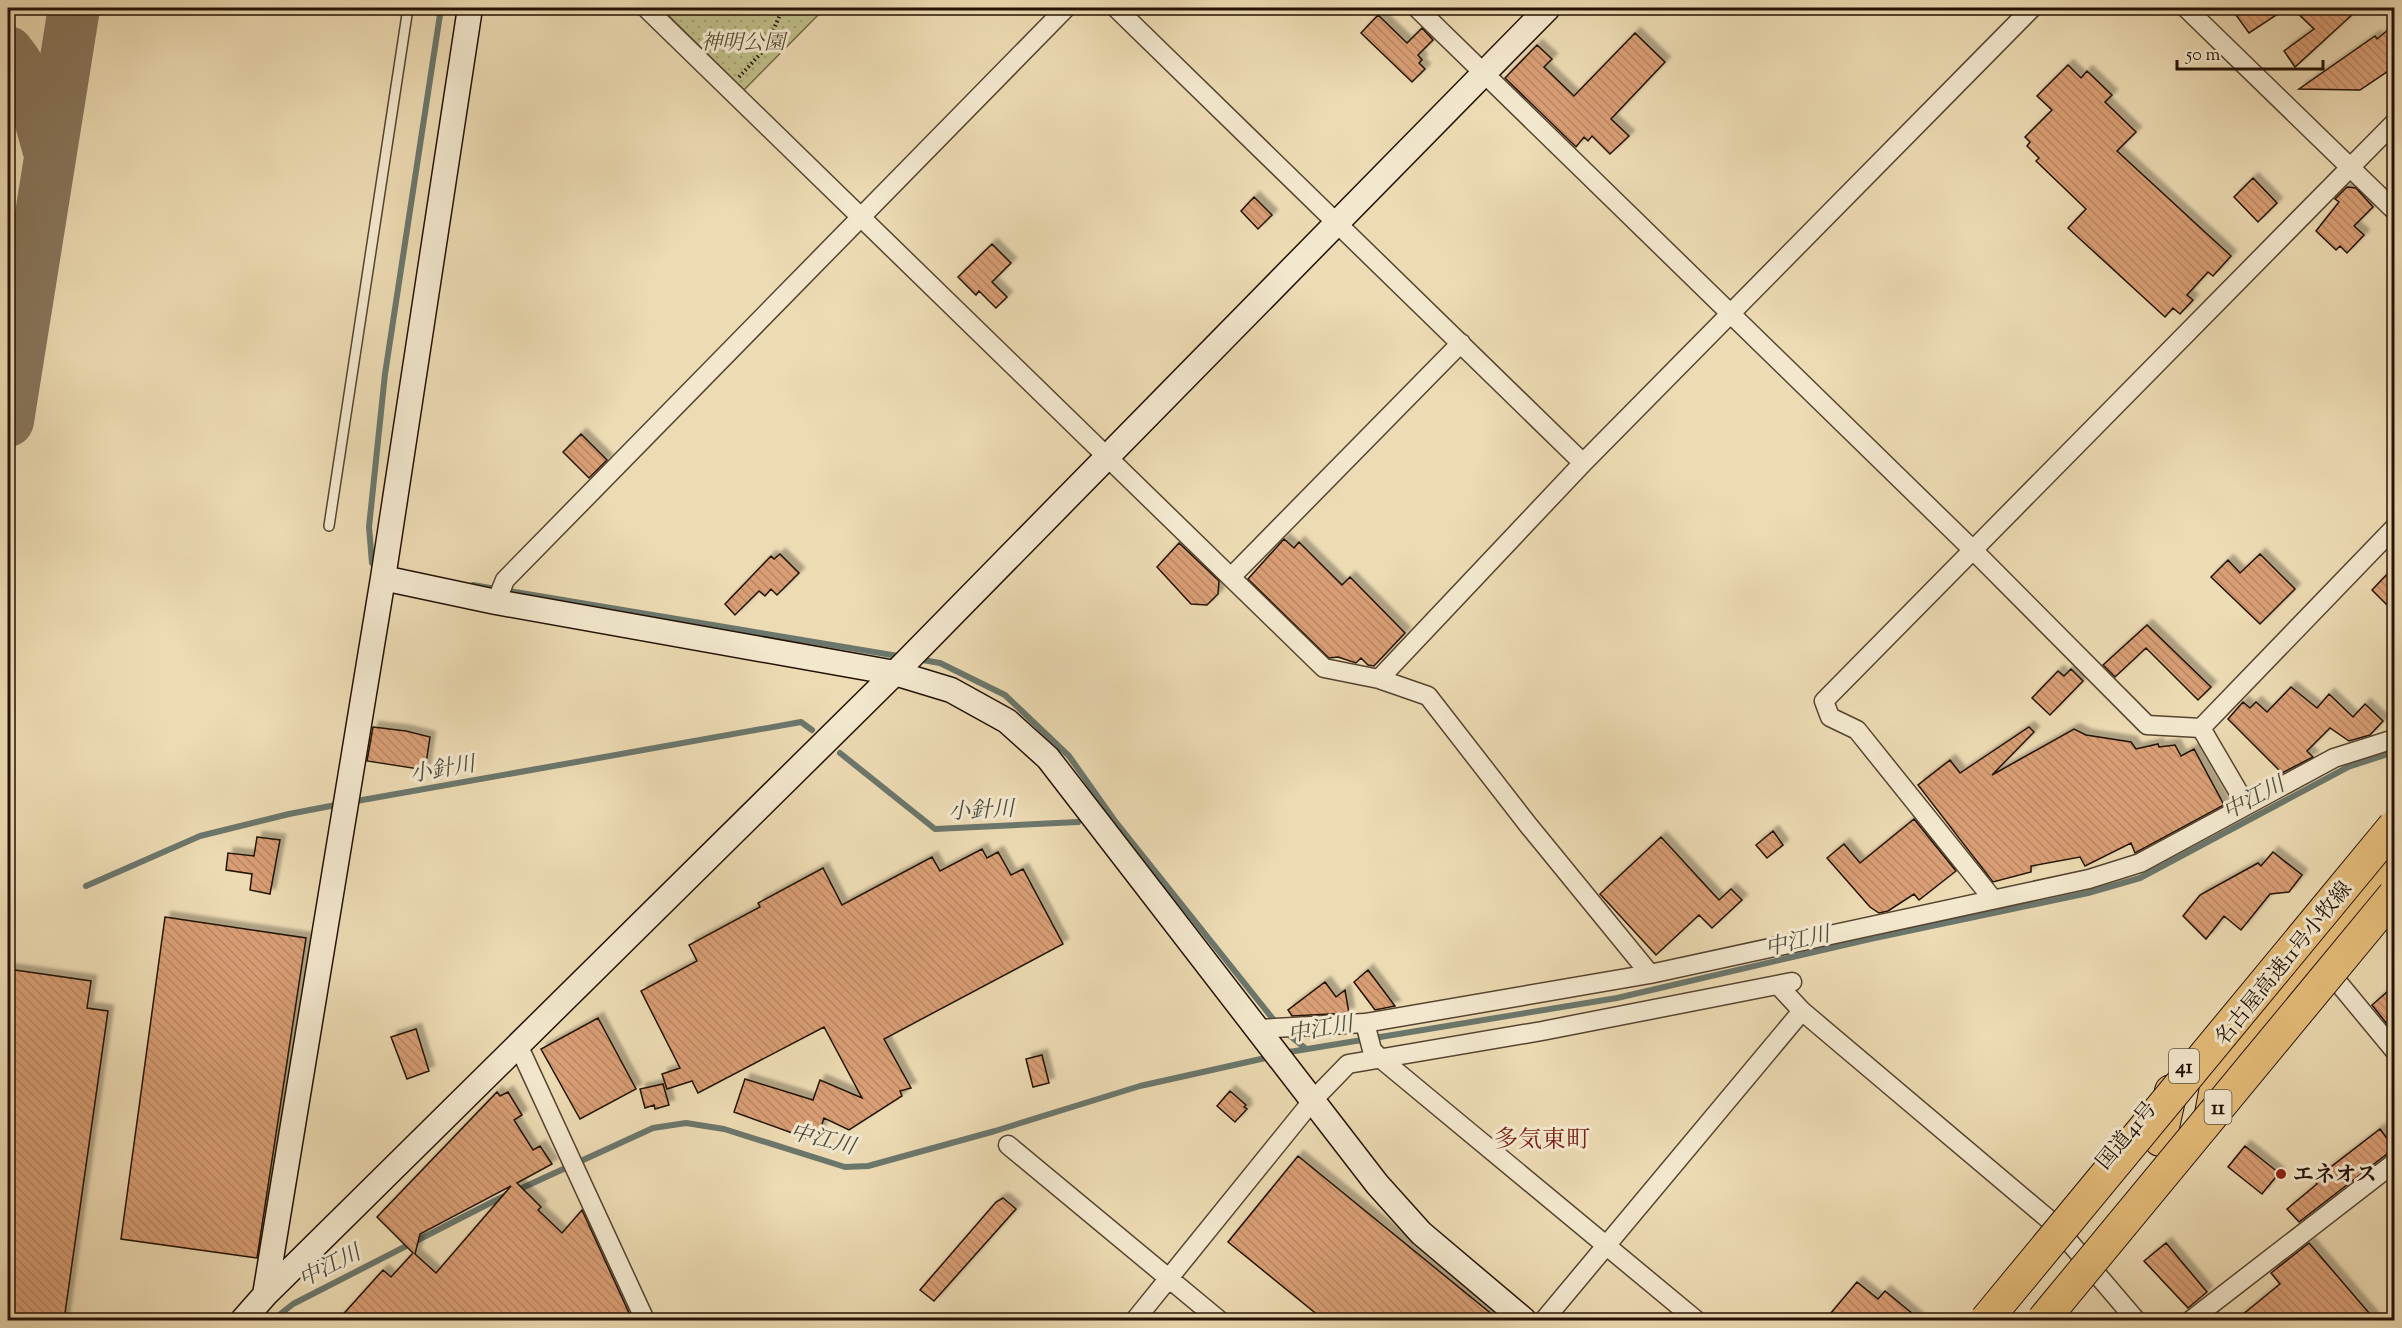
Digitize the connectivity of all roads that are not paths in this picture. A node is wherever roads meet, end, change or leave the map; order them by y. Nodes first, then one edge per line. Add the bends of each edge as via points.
1 (408, 8) edge
2 (470, 8) edge
3 (646, 8) edge
4 (1066, 8) edge
5 (1116, 8) edge
6 (1417, 8) edge
7 (1548, 8) edge
8 (2032, 8) edge
9 (2186, 8) edge
10 (1484, 74) junction
11 (2394, 123) edge
12 (2352, 168) junction
13 (2394, 210) edge
14 (862, 217) junction
15 (1338, 222) junction
16 (1731, 313) junction
17 (1461, 343) junction
18 (1107, 456) junction
19 (1584, 463) junction
20 (329, 526) dead end
21 (2394, 528) edge
22 (1974, 551) junction
23 (1231, 577) junction
24 (383, 578) junction
25 (496, 601) junction
26 (897, 671) junction
27 (1379, 679) junction
28 (2201, 728) junction
29 (2394, 740) edge
30 (2246, 805) junction
31 (2394, 813) edge
32 (2394, 819) edge
33 (2394, 826) edge
34 (2394, 870) edge
35 (2394, 895) edge
36 (1992, 898) junction
37 (2394, 913) edge
38 (1650, 974) junction
39 (2336, 980) junction
40 (1802, 1011) junction
41 (1365, 1023) junction
42 (1260, 1033) junction
43 (519, 1047) junction
44 (2394, 1050) edge
45 (1376, 1054) junction
46 (1312, 1100) junction
47 (2211, 1114) junction
48 (1008, 1145) dead end
49 (2394, 1163) edge
50 (2053, 1223) junction
51 (1606, 1246) junction
52 (2096, 1273) junction
53 (1170, 1280) junction
54 (265, 1295) junction
55 (243, 1320) edge
56 (645, 1320) edge
57 (1135, 1320) edge
58 (1219, 1320) edge
59 (1524, 1320) edge
60 (1544, 1320) edge
61 (1695, 1320) edge
62 (1974, 1320) edge
63 (1986, 1320) edge
64 (2010, 1320) edge
65 (2043, 1320) edge
66 (2056, 1320) edge
67 (2136, 1320) edge
68 (2191, 1320) edge

1 - 20 lane
2 - 24 street
3 - 14 street
4 - 14 street
5 - 15 street
6 - 10 street
7 - 10 street
8 - 16 street
9 - 12 street
10 - 15 street
10 - 16 street
11 - 12 street
12 - 13 street
12 - 22 street
14 - 18 street
14 - 25 street via 505,580
15 - 17 street
15 - 18 street
16 - 19 street
16 - 22 street
17 - 19 street
17 - 23 street
18 - 23 street
18 - 26 street
19 - 27 street
21 - 28 street
22 - 28 street via 2147,725
22 - 36 street via 1824,701 1830,717 1857,730
23 - 27 street via 1324,668
24 - 25 street
24 - 54 street
25 - 26 street
26 - 42 street via 951,690 1007,721 1048,758
26 - 43 street
27 - 38 street via 1428,696
28 - 30 street
29 - 30 street via 2334,758
30 - 36 street via 2140,863 2090,879
31 - 50 highway, 国道41号 / 41
32 - 64 highway via 2170,1093 2160,1140
33 - 63 highway, 名古屋高速11号小牧線 / 11, bridge
34 - 47 highway via 2217,1082
35 - 47 highway, 名古屋高速11号小牧線 / 11, bridge
36 - 38 street
37 - 39 highway
38 - 41 street
39 - 44 street
39 - 52 highway
40 - 45 street via 1785,984 1542,1031
40 - 50 street
40 - 51 street
41 - 42 street
41 - 45 street
42 - 46 street
43 - 54 street
43 - 56 street
45 - 46 street via 1348,1064
45 - 51 street
46 - 53 street
46 - 59 street via 1420,1233
47 - 65 highway, 名古屋高速11号小牧線 / 11, bridge
48 - 53 street
49 - 68 street
50 - 52 street
50 - 62 highway, 国道41号 / 41
51 - 60 street
51 - 61 street
52 - 66 highway
52 - 67 street
53 - 57 street
53 - 58 street
54 - 55 street

